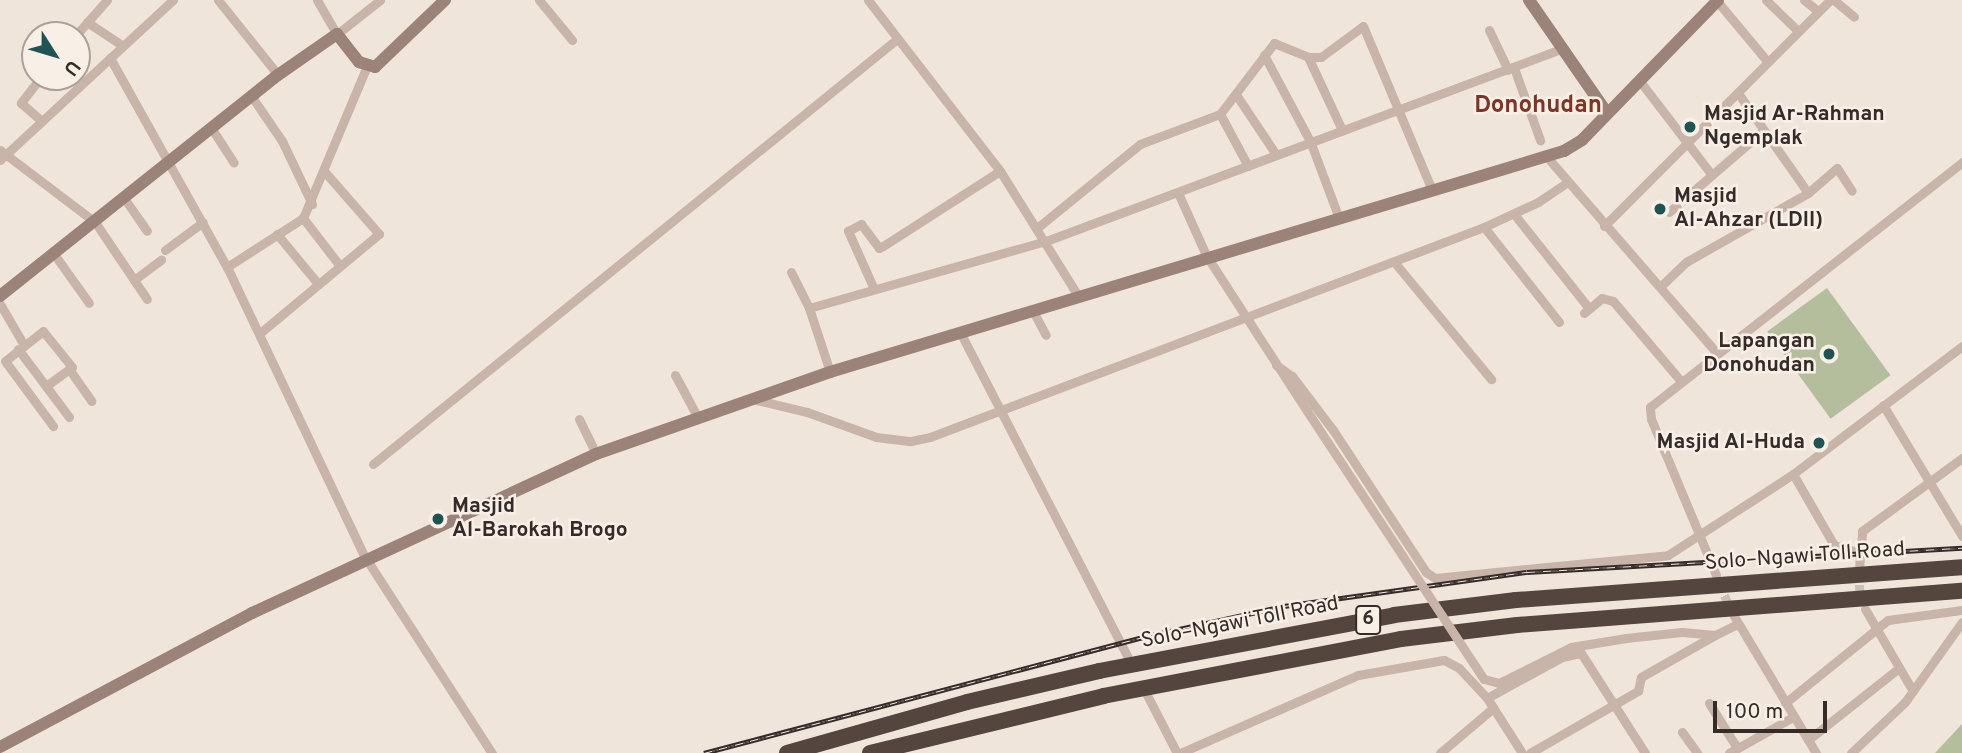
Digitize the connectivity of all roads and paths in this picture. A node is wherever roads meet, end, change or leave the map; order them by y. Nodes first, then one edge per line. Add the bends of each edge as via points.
1 (107, 0) edge
2 (173, 0) edge
3 (218, 0) edge
4 (317, 0) edge
5 (380, 0) edge
6 (445, 0) edge
7 (539, 0) edge
8 (868, 0) edge
9 (1529, 0) edge
10 (1718, 0) edge
11 (1766, 0) edge
12 (1804, 0) edge
13 (1832, 0) edge
14 (1818, 12) junction
15 (1854, 18) dead end
16 (88, 21) edge
17 (91, 25) edge
18 (1489, 30) dead end
19 (1798, 31) junction
20 (337, 34) junction
21 (897, 38) junction
22 (572, 40) dead end
23 (123, 46) junction
24 (1561, 49) junction
25 (1264, 55) junction
26 (1308, 57) junction
27 (110, 58) junction
28 (1767, 61) junction
29 (367, 66) junction
30 (1511, 69) junction
31 (278, 75) junction
32 (1639, 80) junction
33 (30, 91) edge
34 (1738, 93) junction
35 (1237, 96) junction
36 (252, 97) junction
37 (1399, 109) junction
38 (1607, 113) junction
39 (1220, 114) junction
40 (42, 121) junction
41 (212, 129) junction
42 (1342, 130) junction
43 (1764, 130) junction
44 (1540, 140) dead end
45 (1310, 141) junction
46 (1689, 142) junction
47 (1275, 153) junction
48 (2, 155) edge
49 (1546, 157) junction
50 (1962, 162) edge
51 (234, 163) dead end
52 (168, 165) junction
53 (1248, 166) junction
54 (1000, 171) junction
55 (325, 172) junction
56 (1711, 174) junction
57 (1565, 184) junction
58 (1432, 190) junction
59 (1852, 191) dead end
60 (1808, 193) junction
61 (1179, 195) junction
62 (124, 198) junction
63 (312, 204) junction
64 (1669, 212) dead end
65 (1514, 214) junction
66 (303, 218) junction
67 (1339, 218) junction
68 (95, 222) junction
69 (204, 222) junction
70 (1604, 226) junction
71 (1484, 227) junction
72 (1037, 228) junction
73 (147, 231) dead end
74 (277, 234) junction
75 (1046, 241) junction
76 (166, 250) dead end
77 (54, 254) junction
78 (1206, 255) junction
79 (161, 260) dead end
80 (1395, 263) junction
81 (340, 266) junction
82 (226, 267) junction
83 (790, 272) dead end
84 (134, 280) junction
85 (318, 284) junction
86 (1660, 287) junction
87 (874, 289) junction
88 (1077, 295) junction
89 (0, 296) edge
90 (147, 299) dead end
91 (89, 303) dead end
92 (0, 304) edge
93 (809, 308) junction
94 (1033, 311) junction
95 (1244, 317) junction
96 (1559, 321) dead end
97 (960, 332) junction
98 (260, 333) junction
99 (1046, 335) dead end
100 (1962, 346) edge
101 (21, 347) junction
102 (1716, 352) junction
103 (1276, 365) junction
104 (69, 369) junction
105 (830, 372) junction
106 (675, 375) dead end
107 (1491, 379) dead end
108 (1680, 380) junction
109 (46, 386) junction
110 (746, 398) junction
111 (91, 401) dead end
112 (1883, 405) junction
113 (1002, 411) junction
114 (697, 416) junction
115 (69, 417) dead end
116 (579, 419) dead end
117 (53, 426) dead end
118 (596, 454) junction
119 (1962, 458) edge
120 (373, 464) dead end
121 (1793, 474) junction
122 (1930, 482) junction
123 (1699, 536) junction
124 (1962, 536) edge
125 (1857, 552) junction
126 (365, 557) junction
127 (1962, 567) edge
128 (1859, 568) tunnel mouth
129 (1716, 575) tunnel mouth
130 (1962, 591) edge
131 (1865, 609) tunnel mouth
132 (1962, 610) edge
133 (1962, 622) edge
134 (1879, 627) junction
135 (1715, 635) junction
136 (1127, 656) dead end
137 (1899, 668) junction
138 (1913, 691) junction
139 (1147, 695) dead end
140 (1487, 698) junction
141 (1614, 702) junction
142 (1785, 702) junction
143 (1709, 703) dead end
144 (1493, 708) junction
145 (1793, 717) junction
146 (1682, 732) dead end
147 (1808, 740) junction
148 (0, 747) edge
149 (1733, 751) edge
150 (492, 753) edge
151 (787, 753) edge
152 (870, 753) edge
153 (1179, 753) edge
154 (1440, 753) edge
155 (1522, 753) edge
156 (1531, 753) edge
157 (1645, 753) edge
158 (1697, 753) edge
159 (1816, 753) edge
160 (1851, 753) edge

1 - 16 street
2 - 23 street
3 - 31 street
4 - 20 street
5 - 20 street
6 - 29 main road via 387,59
7 - 22 street
8 - 21 street
9 - 24 main road
10 - 28 street
10 - 32 main road
11 - 19 street
12 - 14 street
13 - 14 street
13 - 15 street
14 - 19 street
17 - 23 street
18 - 30 street
19 - 28 street
20 - 29 main road via 349,52
20 - 31 main road
21 - 54 street
21 - 120 street
23 - 27 street
24 - 30 street
24 - 38 main road
25 - 26 street via 1277,42
25 - 35 street
25 - 45 street
26 - 37 street via 1332,52 1363,26
26 - 42 street
27 - 40 street
27 - 52 street
28 - 34 street
29 - 55 street
30 - 37 street
30 - 44 street
31 - 36 main road
32 - 38 main road
32 - 46 street
33 - 40 street via 21,103
34 - 43 street
34 - 46 street
35 - 39 street
35 - 47 street
36 - 41 main road
36 - 63 street via 282,141
37 - 42 street
37 - 58 street
38 - 49 main road via 1574,146
39 - 53 street
39 - 72 street via 1140,144
40 - 48 street
41 - 51 street
41 - 52 main road
42 - 45 street
43 - 56 street
43 - 60 street
45 - 47 street
45 - 67 street
46 - 56 street
46 - 70 street
47 - 53 street
48 - 68 street
49 - 57 street
49 - 58 main road
50 - 102 street
52 - 62 main road
52 - 69 street
53 - 61 street
54 - 72 street
54 - 87 street via 883,247 879,248 861,224 848,231
55 - 63 street
55 - 81 street via 379,234
56 - 64 street
57 - 65 street
57 - 70 street
58 - 67 main road
59 - 60 street via 1837,168
60 - 86 street via 1686,262
61 - 75 street
61 - 78 street
62 - 68 main road
62 - 73 street
63 - 66 street
65 - 71 street
65 - 108 street via 1586,310 1602,298 1613,301
66 - 74 street
66 - 81 street
67 - 78 main road
68 - 77 main road
68 - 84 street
69 - 76 street
69 - 82 street
70 - 86 street
71 - 80 street
71 - 96 street
72 - 75 street
74 - 82 street
74 - 85 street
75 - 87 street
75 - 88 street
77 - 89 main road
77 - 91 street
78 - 88 main road
78 - 95 street
79 - 84 street
80 - 95 street
80 - 107 street
81 - 85 street
82 - 98 street
83 - 93 street
84 - 90 street
85 - 98 street
86 - 102 street
87 - 93 street
88 - 94 main road
92 - 101 street
93 - 105 street
94 - 97 main road
94 - 99 street
95 - 103 street
95 - 113 street
97 - 105 main road
97 - 113 street
98 - 126 street
100 - 112 street
101 - 104 street via 47,332 72,365
101 - 109 street
101 - 117 street via 5,364
102 - 108 street
103 - 123 street via 1292,376 1333,430 1431,577 1661,557
103 - 135 street, bridge via 1483,679 1499,684 1571,647 1682,632
104 - 109 street
104 - 111 street
105 - 110 main road
106 - 114 street
108 - 123 street via 1654,401 1649,412
109 - 115 street
110 - 113 street via 807,412 876,437 911,441
110 - 114 main road
112 - 121 street
112 - 122 street
113 - 136 street
114 - 118 main road
116 - 118 street
118 - 126 main road
119 - 122 street
121 - 123 street
121 - 125 street via 1834,545
122 - 124 street
122 - 125 street via 1862,531
123 - 129 street
125 - 128 street
126 - 148 main road
126 - 150 street
127 - 151 highway, Solo–Ngawi Toll Road / 6 via 1516,600 1394,615 1072,677
130 - 152 highway, 6 via 1517,625 1401,639 1103,695
131 - 134 street
132 - 134 street via 1903,617
133 - 138 street
134 - 137 street
134 - 142 street
135 - 141 street via 1641,677 1638,691
135 - 142 street via 1736,620
137 - 138 street
137 - 147 street
138 - 160 street
139 - 153 street
140 - 141 street via 1576,653 1588,660
140 - 144 street
140 - 153 street via 1459,668 1444,660 1374,670
141 - 156 street
141 - 157 street
142 - 145 street
143 - 149 street
144 - 154 street
144 - 155 street
145 - 147 street
145 - 149 street
146 - 158 street
147 - 159 street

